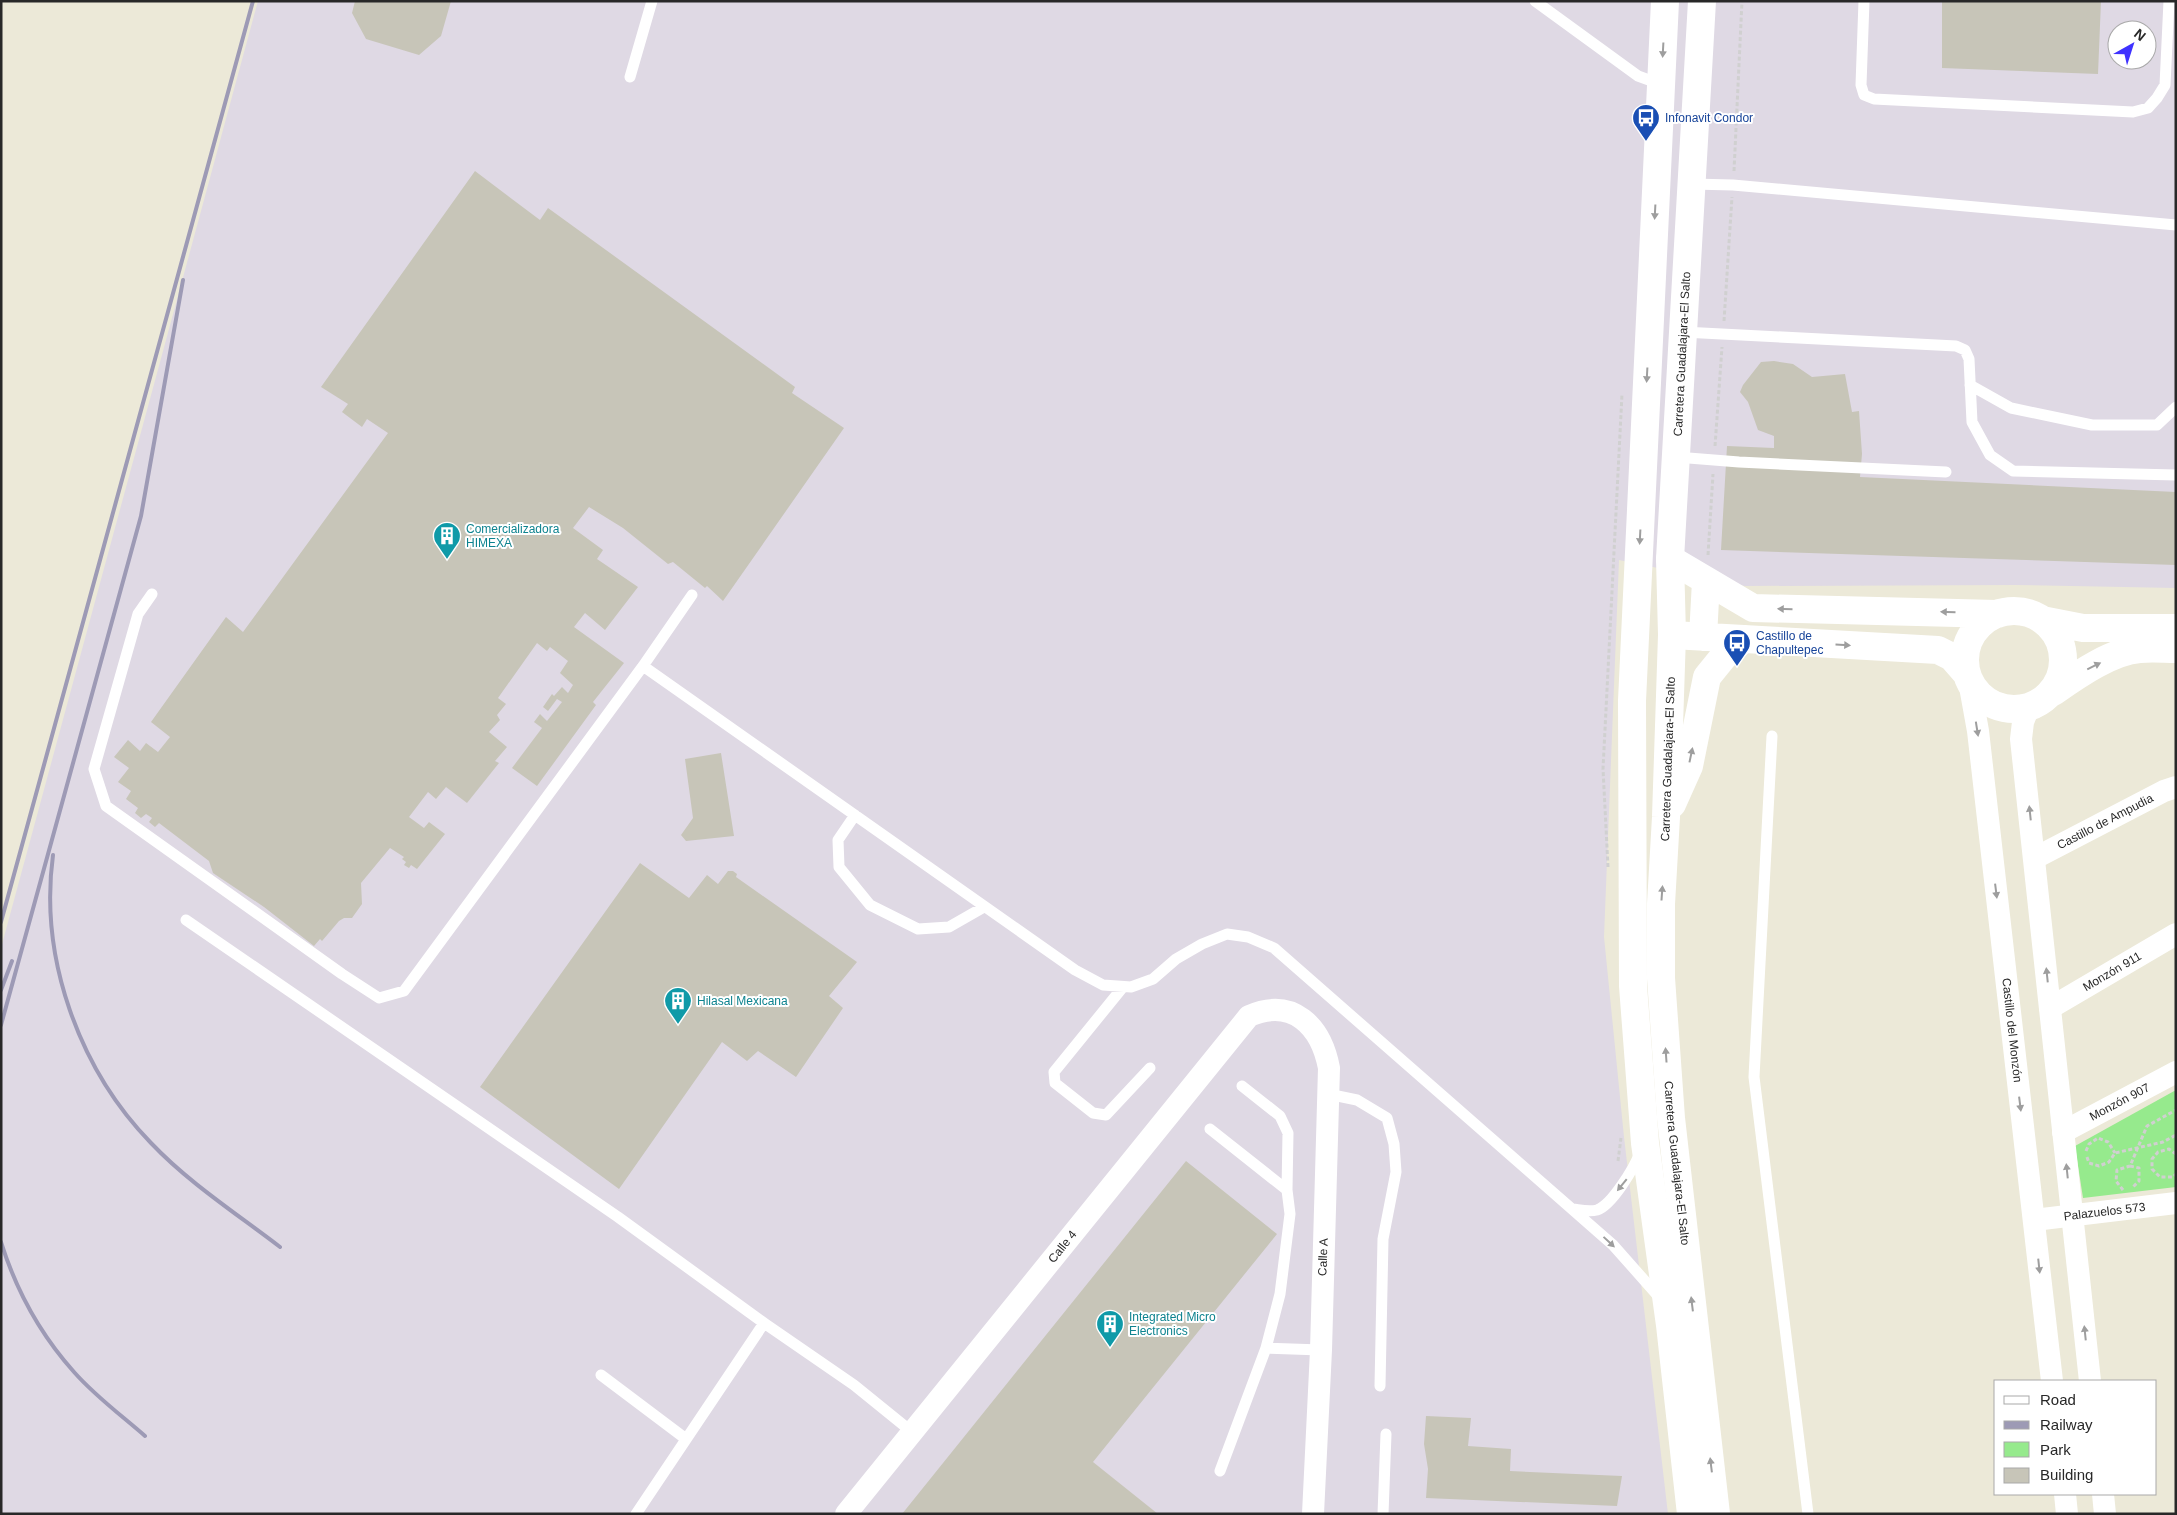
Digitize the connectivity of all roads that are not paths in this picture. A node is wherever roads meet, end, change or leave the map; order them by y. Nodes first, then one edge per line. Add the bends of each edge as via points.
1 (652, 1) edge
2 (1535, 1) edge
3 (1665, 1) edge
4 (1702, 1) edge
5 (1864, 1) edge
6 (2169, 1) edge
7 (630, 77) dead end
8 (1661, 84) junction
9 (1692, 184) junction
10 (2176, 225) edge
11 (1683, 332) junction
12 (1970, 385) junction
13 (2176, 407) edge
14 (1676, 457) junction
15 (1946, 472) dead end
16 (2176, 475) edge
17 (1670, 559) junction
18 (1706, 581) junction
19 (152, 594) dead end
20 (692, 595) dead end
21 (1997, 614) junction
22 (2042, 620) junction
23 (2176, 628) edge
24 (1672, 635) junction
25 (1703, 636) junction
26 (1743, 639) junction
27 (2176, 649) edge
28 (642, 666) junction
29 (1968, 677) junction
30 (2053, 692) junction
31 (2029, 707) junction
32 (1772, 736) dead end
33 (2176, 787) edge
34 (855, 815) junction
35 (1666, 817) junction
36 (2035, 858) junction
37 (984, 907) junction
38 (186, 920) dead end
39 (2176, 934) edge
40 (1123, 987) junction
41 (2050, 1008) junction
42 (1295, 1014) joint
43 (1150, 1068) dead end
44 (2176, 1072) edge
45 (1242, 1086) dead end
46 (1328, 1094) junction
47 (1210, 1129) dead end
48 (2063, 1132) junction
49 (1645, 1142) junction
50 (1288, 1190) junction
51 (2176, 1204) edge
52 (1573, 1209) junction
53 (2071, 1216) junction
54 (2034, 1220) junction
55 (1668, 1307) junction
56 (764, 1324) junction
57 (1266, 1348) junction
58 (1321, 1350) junction
59 (601, 1375) dead end
60 (2052, 1380) edge
61 (2090, 1380) edge
62 (1380, 1386) dead end
63 (912, 1432) junction
64 (1386, 1434) dead end
65 (686, 1439) junction
66 (1220, 1471) dead end
67 (2065, 1495) edge
68 (2103, 1495) edge
69 (636, 1514) edge
70 (846, 1514) edge
71 (1313, 1514) edge
72 (1383, 1514) edge
73 (1691, 1514) edge
74 (1716, 1514) edge
75 (1808, 1514) edge
76 (2067, 1514) edge
77 (2105, 1514) edge

1 - 7 lane
2 - 8 lane via 1638,76
3 -> 8 main road
4 - 9 main road, Carretera Guadalajara-El Salto
5 - 6 lane via 1861,85 1864,95 1874,99 2132,112 2148,108 2165,85
8 -> 49 main road via 1632,701 1633,986
9 - 10 lane
9 - 11 main road, Carretera Guadalajara-El Salto
11 - 12 lane via 1956,346 1965,350 1969,360
11 - 14 main road, Carretera Guadalajara-El Salto
12 - 13 lane via 2010,408 2092,425 2157,425
12 - 16 lane via 1972,422 1990,455 2013,471
14 - 15 lane
14 - 17 main road, Carretera Guadalajara-El Salto
17 - 18 main road
17 - 24 main road, Carretera Guadalajara-El Salto
21 -> 18 main road via 1753,608
18 - 25 main road
19 - 28 lane via 138,614 94,769 106,806 379,998 404,991
20 - 28 lane
21 - 22 main road via 2012,611 2028,613
21 - 29 main road via 1983,621 1972,633 1965,649 1964,665
22 - 23 main road via 2083,628
22 - 30 main road via 2054,631 2064,661 2061,678
24 - 25 main road
24 - 35 main road, Carretera Guadalajara-El Salto
25 - 26 main road
26 -> 29 main road via 1938,650 1952,657
35 -> 26 main road via 1689,766 1707,678
30 -> 27 main road via 2080,673 2115,656 2139,649
28 - 34 lane
29 - 31 main road via 1978,695 1992,705 2008,710
29 -> 54 street, Castillo del Monzón via 1978,731
30 - 31 main road
36 -> 31 street via 2021,739
32 - 75 lane via 1754,1077
33 - 36 street, Castillo de Ampudia
34 - 37 lane
34 - 37 lane via 838,840 839,867 870,905 918,929 949,927
74 -> 35 main road, Carretera Guadalajara-El Salto via 1665,1051 1661,904
41 -> 36 street
37 - 40 lane via 1075,970 1103,985
38 - 56 lane via 618,1218
39 - 41 street, Monzón 911
40 - 43 lane via 1054,1072 1055,1083 1093,1113 1106,1115
40 - 52 lane via 1153,980 1176,959 1227,934 1248,937 1274,948
41 - 48 street
42 - 46 street, Calle A via 1313,1029 1326,1050
42 - 63 street, Calle 4 via 1263,1010 1249,1016
44 - 48 street, Monzón 907
45 - 50 lane via 1280,1116 1288,1133
46 - 58 street, Calle A
46 - 62 lane via 1357,1100 1386,1118 1394,1144 1396,1172 1383,1239
47 - 50 lane
53 -> 48 street
49 -> 52 lane via 1631,1173 1600,1209
49 - 55 main road
50 - 57 lane via 1290,1214 1280,1294
51 - 53 street, Palazuelos 573
52 -> 55 lane via 1612,1245
53 - 54 street, Palazuelos 573
61 -> 53 street
54 -> 60 street, Castillo del Monzón
55 - 73 main road
56 - 63 lane via 854,1385
56 - 65 lane
57 - 58 lane
57 - 66 lane
58 - 71 street, Calle A
59 - 65 lane
63 - 70 street, Calle 4
64 - 72 lane
65 - 69 lane
67 - 76 street
68 - 77 street

